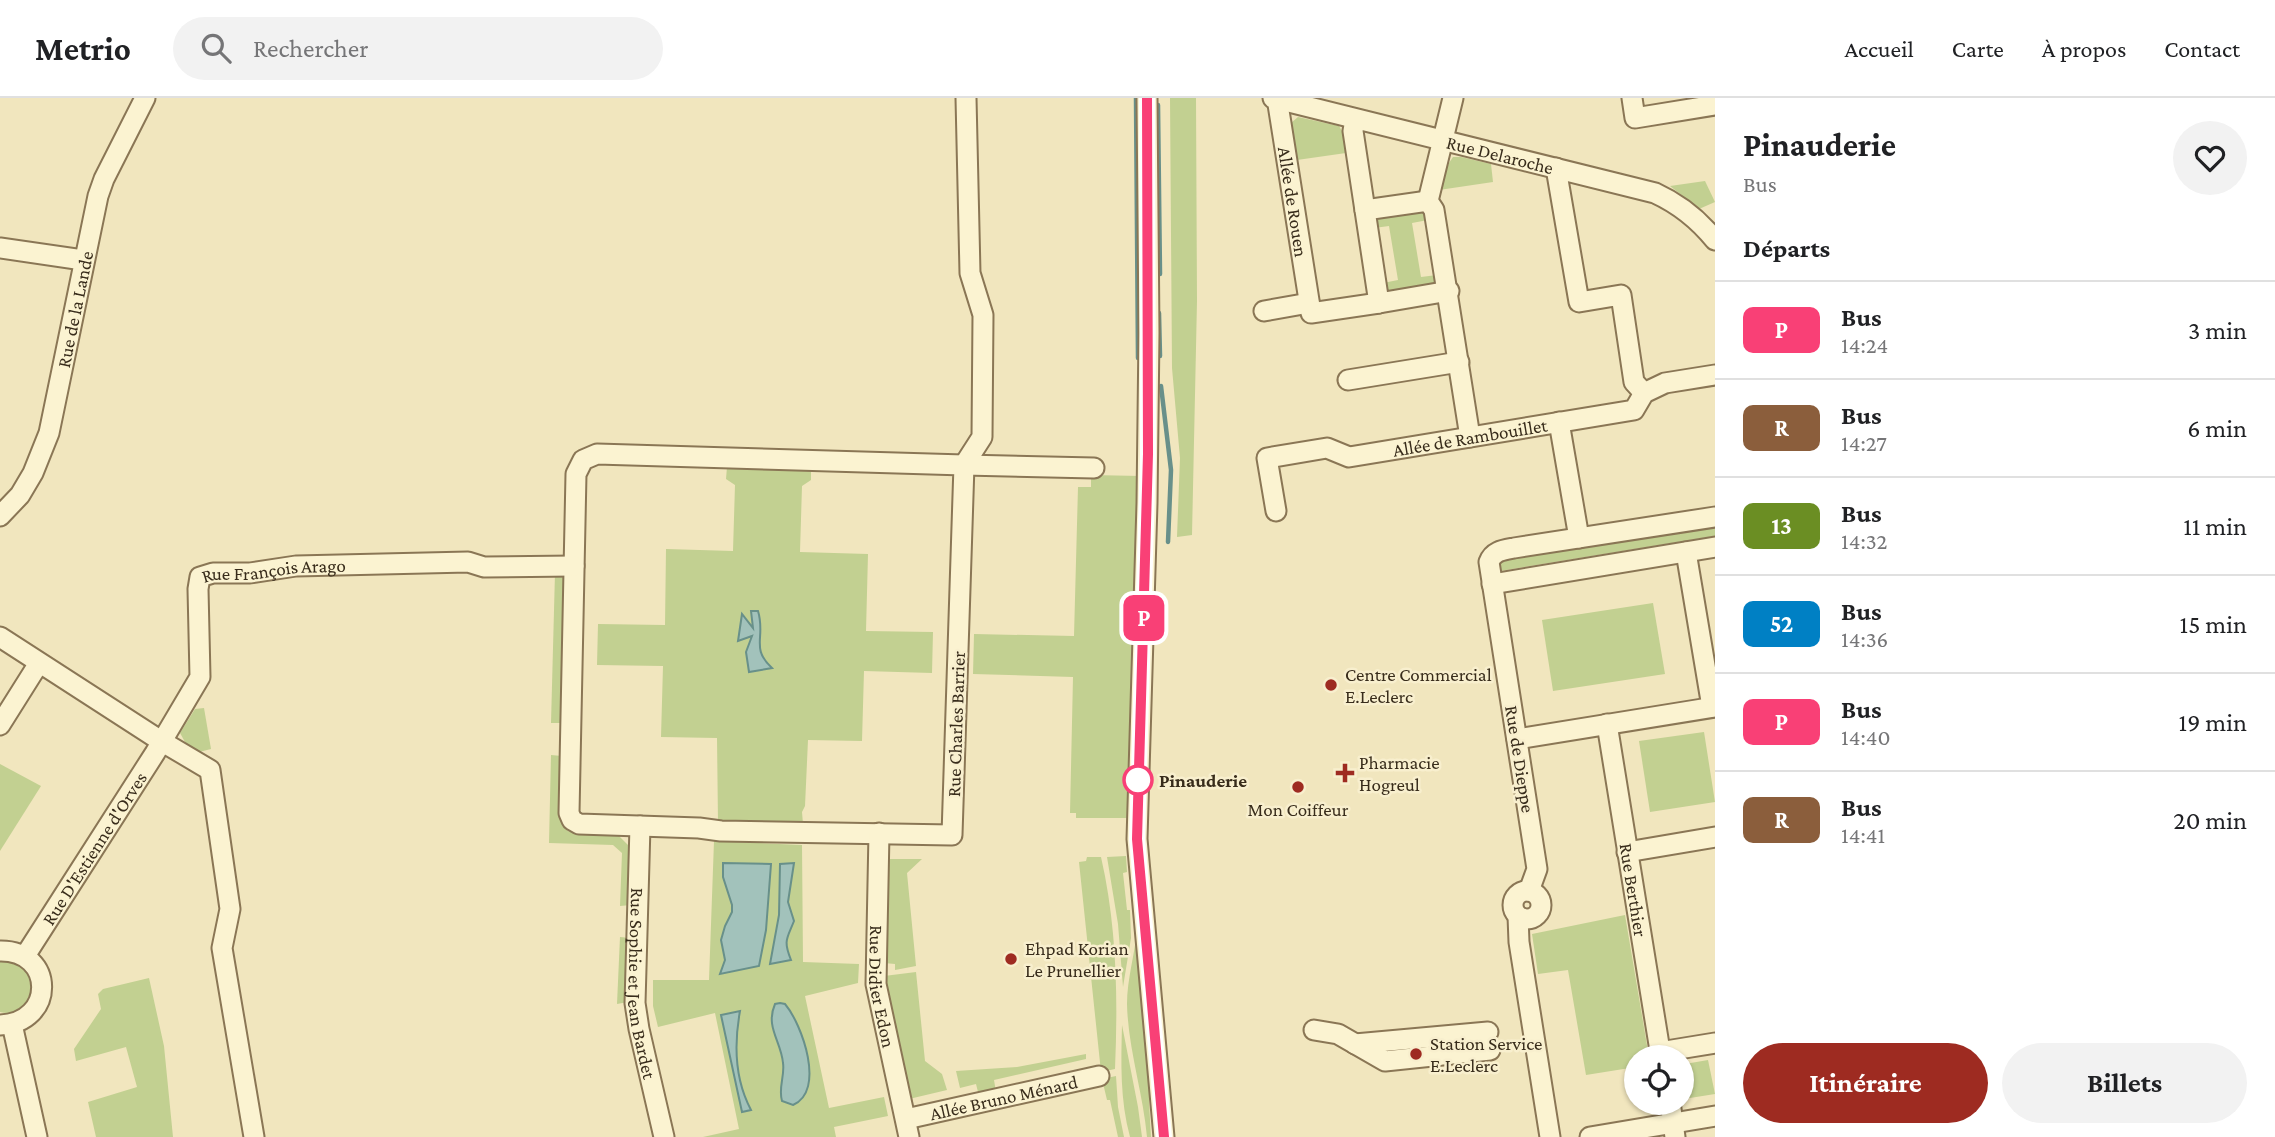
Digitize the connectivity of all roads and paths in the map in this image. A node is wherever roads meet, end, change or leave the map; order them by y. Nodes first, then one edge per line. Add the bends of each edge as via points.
1 (145, 98) edge
2 (966, 98) edge
3 (1147, 98) edge
4 (1276, 98) edge
5 (1453, 98) edge
6 (1632, 98) edge
7 (1680, 104) edge
8 (1715, 105) edge
9 (1355, 119) junction
10 (1443, 141) junction
11 (1556, 168) junction
12 (1429, 201) junction
13 (1366, 211) junction
14 (1715, 240) edge
15 (0, 248) edge
16 (83, 260) junction
17 (1449, 290) junction
18 (1309, 303) junction
19 (1379, 303) junction
20 (1264, 311) dead end
21 (1459, 362) junction
22 (1715, 374) edge
23 (1348, 380) dead end
24 (1644, 393) junction
25 (1559, 422) junction
26 (1470, 437) junction
27 (964, 465) junction
28 (1094, 468) dead end
29 (1276, 511) dead end
30 (0, 516) edge
31 (1715, 517) edge
32 (1578, 538) junction
33 (1715, 547) edge
34 (1686, 552) junction
35 (574, 566) junction
36 (1492, 584) junction
37 (0, 637) edge
38 (39, 663) junction
39 (1714, 707) edge
40 (1607, 724) junction
41 (0, 726) edge
42 (1517, 739) junction
43 (161, 741) junction
44 (640, 826) junction
45 (879, 833) junction
46 (1715, 837) edge
47 (1627, 852) junction
48 (0, 951) edge
49 (25, 956) junction
50 (6, 1025) edge
51 (1314, 1030) dead end
52 (1489, 1041) dead end
53 (1715, 1043) edge
54 (1659, 1045) edge
55 (1694, 1047) edge
56 (1099, 1076) dead end
57 (1715, 1116) edge
58 (908, 1128) edge
59 (1674, 1130) edge
60 (37, 1137) edge
61 (254, 1137) edge
62 (664, 1137) edge
63 (1164, 1137) edge
64 (1550, 1137) edge
65 (1590, 1137) edge

1 - 16 street, Rue de la Lande via 101,187
2 - 27 street via 970,273 982,315 982,437
3 - 63 street via 1147,503 1137,839
4 - 9 street, Rue Delaroche
4 - 18 street, Allée de Rouen
5 - 10 street
6 - 7 street via 1635,118
7 - 8 street
9 - 10 street, Rue Delaroche
9 - 13 street
10 - 11 street, Rue Delaroche
10 - 12 street
11 - 14 street, Rue Delaroche via 1655,192 1686,211
11 - 24 street via 1578,302 1621,295 1634,382
12 - 13 street
12 - 17 street
13 - 19 street
15 - 16 street
16 - 30 street, Rue de la Lande via 49,433 33,473
17 - 19 street
17 - 21 street
18 - 19 street via 1311,313
18 - 20 street
21 - 23 street
21 - 26 street
22 - 24 street, Allée de Rambouillet via 1665,383
24 - 25 street, Allée de Rambouillet via 1634,410
25 - 26 street, Allée de Rambouillet
25 - 32 street
26 - 29 street, Allée de Rambouillet via 1349,457 1327,449 1267,458
27 - 28 street
27 - 35 street, Rue Charles Barrier via 597,454 583,460 576,474
27 - 45 street, Rue Charles Barrier via 953,835
31 - 32 street, Rue de Dieppe
32 - 36 street, Rue de Dieppe via 1499,551 1489,562
33 - 34 street
34 - 36 street
34 - 39 street
35 - 43 street, Rue François Arago via 484,567 468,562 206,574 200,577 198,589 200,677
35 - 44 street, Rue Charles Barrier via 569,813 579,824
36 - 42 street, Rue de Dieppe
37 - 38 street
38 - 41 street
38 - 43 street
39 - 40 street
40 - 42 street
40 - 47 street, Rue Berthier
42 - 64 street, Rue de Dieppe via 1537,869 1529,891 1520,892 1513,908 1518,916
43 - 49 street, Rue D'Estienne d'Orves
43 - 61 street via 210,770 230,909 222,948
44 - 45 street, Rue Charles Barrier
44 - 62 street, Rue Sophie et Jean Bardet via 635,1003
45 - 58 street, Rue Didier Edon via 876,984
46 - 47 street
47 - 54 street, Rue Berthier
48 - 49 street
49 - 50 street via 42,980 42,995 26,1019
50 - 60 street
51 - 52 street via 1338,1034 1385,1061
53 - 55 street
56 - 58 street, Allée Bruno Ménard
57 - 59 street
59 - 65 street

